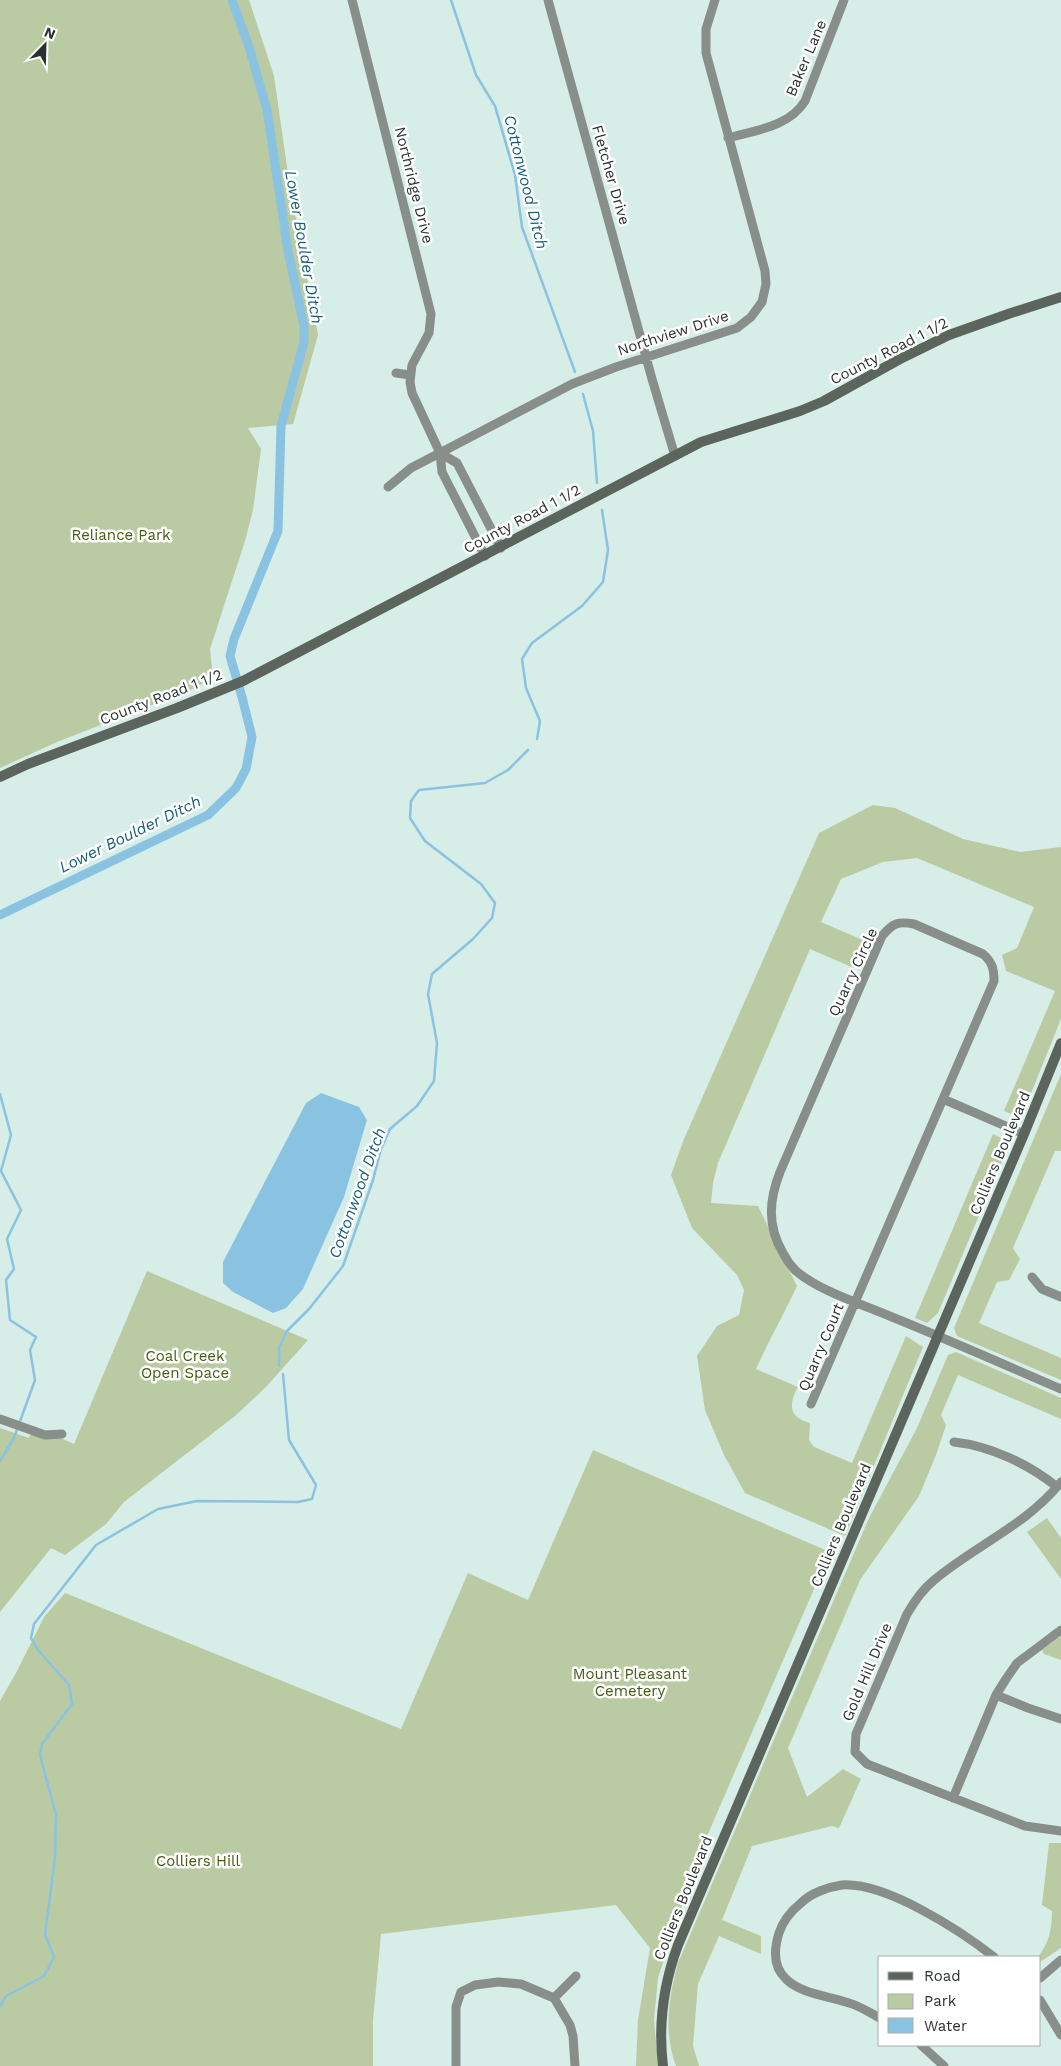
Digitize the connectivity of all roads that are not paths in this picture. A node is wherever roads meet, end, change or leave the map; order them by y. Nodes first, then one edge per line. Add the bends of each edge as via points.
1 (352, 0) edge
2 (548, 0) edge
3 (715, 0) edge
4 (844, 0) edge
5 (728, 138) junction
6 (1061, 297) edge
7 (647, 357) junction
8 (396, 373) dead end
9 (410, 375) junction
10 (440, 453) junction
11 (675, 456) junction
12 (388, 487) dead end
13 (501, 548) junction
14 (485, 556) junction
15 (0, 777) edge
16 (1061, 1043) edge
17 (943, 1099) junction
18 (1024, 1134) junction
19 (1032, 1277) dead end
20 (1061, 1297) edge
21 (855, 1301) junction
22 (938, 1336) junction
23 (1061, 1389) edge
24 (811, 1404) dead end
25 (0, 1419) edge
26 (62, 1434) dead end
27 (954, 1442) dead end
28 (1059, 1485) edge
29 (1061, 1630) edge
30 (996, 1695) junction
31 (1061, 1719) edge
32 (953, 1798) junction
33 (1061, 1831) edge
34 (993, 1956) edge
35 (1061, 1960) edge
36 (576, 1976) dead end
37 (1041, 1977) edge
38 (554, 1998) junction
39 (1041, 2002) edge
40 (878, 2017) edge
41 (662, 2023) junction
42 (1061, 2034) edge
43 (922, 2046) edge
44 (456, 2066) edge
45 (575, 2066) edge
46 (664, 2066) edge
47 (671, 2066) edge
48 (944, 2066) edge

1 - 9 street, Northridge Drive via 431,314 429,333
2 - 7 street, Fletcher Drive
3 - 5 street, Northview Drive via 706,29 706,53
4 - 5 street, Baker Lane via 805,101 796,112 780,124
5 - 7 street, Northview Drive via 765,271 762,302 737,328
6 - 11 street, County Road 1 1/2 via 949,336 824,401 701,442
7 - 10 street, Northview Drive via 572,384
7 - 11 street, Fletcher Drive
8 - 9 street
9 - 10 street via 413,397
10 - 12 street, Northview Drive via 411,468
10 - 13 street via 457,463
10 - 14 street via 442,472
11 - 13 street, County Road 1 1/2
13 - 14 street, County Road 1 1/2
14 - 15 street, County Road 1 1/2 via 243,681
16 - 18 street, Colliers Boulevard
17 - 18 street
17 - 21 street, Quarry Circle
17 - 21 street, Quarry Circle via 994,981 994,971 983,954 914,924 891,925 882,936 780,1172 771,1200 770,1215 778,1245 795,1270 818,1285
18 - 22 street, Colliers Boulevard
19 - 20 street via 1042,1289
21 - 22 street, Quarry Circle
21 - 24 street, Quarry Court
22 - 23 street, Quarry Circle
22 - 41 street, Colliers Boulevard via 678,1945 667,1978
25 - 26 street via 45,1435
27 - 28 street via 974,1444 1030,1468
28 - 32 street, Gold Hill Drive via 1018,1522 932,1581 918,1596 907,1614 856,1734 855,1752 867,1764
29 - 30 street via 1017,1663
30 - 31 street
30 - 32 street
32 - 33 street, Gold Hill Drive via 1025,1826
34 - 40 street via 950,1926 896,1898 871,1890 842,1885 805,1898 787,1917 775,1945 776,1963 785,1978 797,1988 852,2004
35 - 37 street
36 - 38 street
38 - 44 street via 521,1984 498,1982 475,1985 461,1992 456,2007
38 - 45 street via 574,2036
39 - 42 street
41 - 46 street, Colliers Boulevard
41 - 47 street, Colliers Boulevard
43 - 48 street

